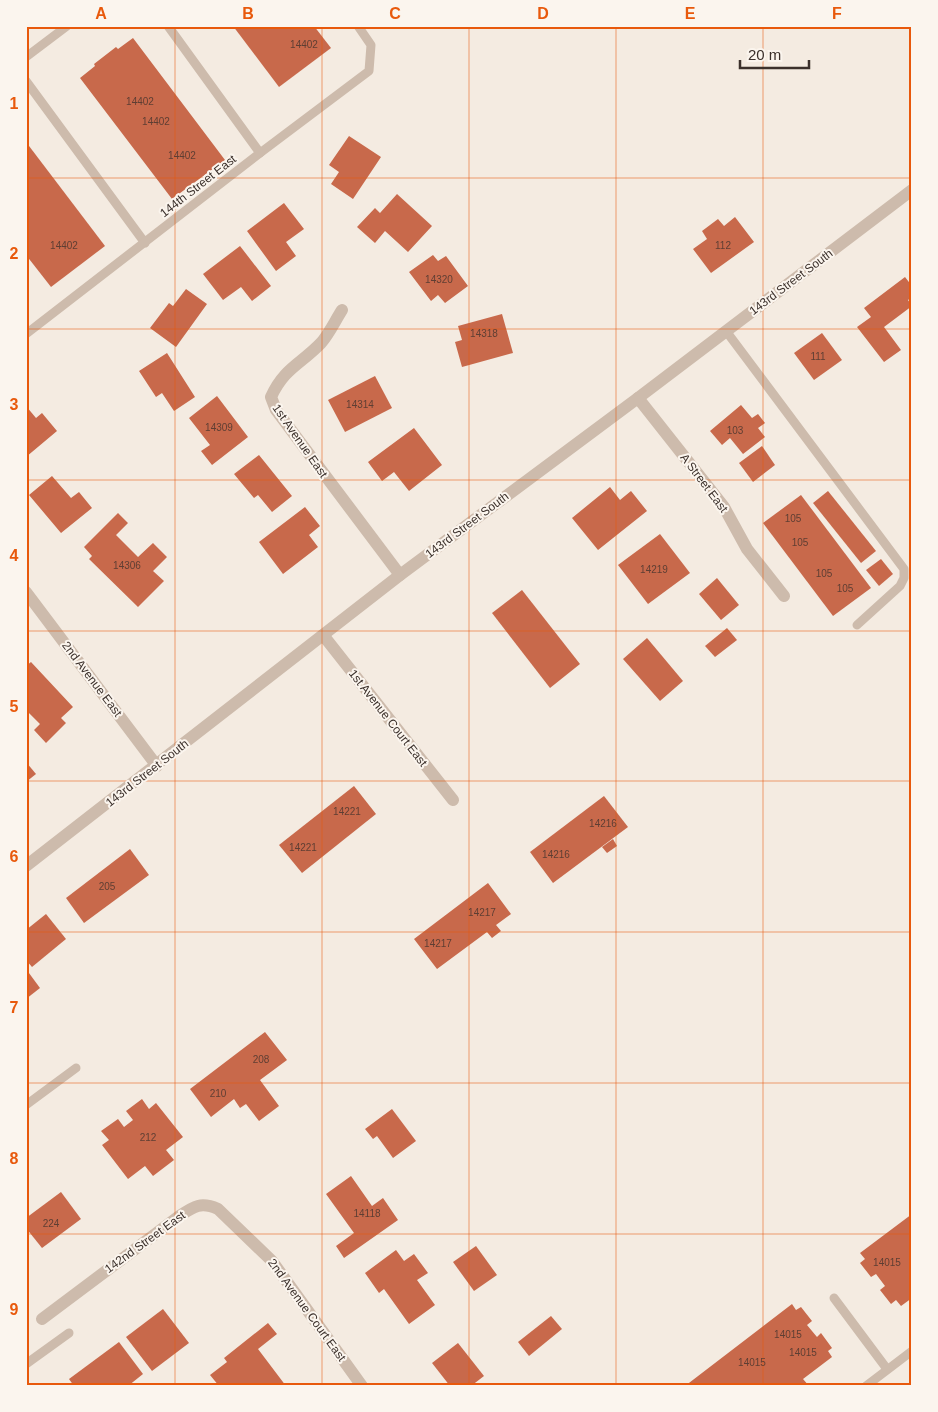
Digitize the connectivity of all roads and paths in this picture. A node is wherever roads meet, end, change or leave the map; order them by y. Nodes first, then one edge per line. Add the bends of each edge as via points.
1 (67, 26) edge
2 (168, 26) edge
3 (358, 26) edge
4 (26, 57) edge
5 (26, 81) edge
6 (260, 153) junction
7 (912, 190) edge
8 (145, 243) junction
9 (342, 310) dead end
10 (726, 331) junction
11 (26, 333) edge
12 (638, 398) junction
13 (400, 575) junction
14 (26, 592) edge
15 (784, 596) dead end
16 (857, 625) dead end
17 (324, 635) junction
18 (157, 766) junction
19 (453, 800) dead end
20 (26, 866) edge
21 (76, 1068) dead end
22 (26, 1105) edge
23 (249, 1237) joint
24 (834, 1298) dead end
25 (42, 1319) dead end
26 (69, 1333) dead end
27 (912, 1351) edge
28 (26, 1364) edge
29 (887, 1369) junction
30 (362, 1386) edge
31 (866, 1386) edge

1 - 4 lane
2 - 6 lane
3 - 6 lane, 144th Street East via 371,45 369,71
5 - 8 lane
6 - 8 lane, 144th Street East
7 - 10 street, 143rd Street South
8 - 11 lane, 144th Street East
9 - 13 street, 1st Avenue East via 321,343 276,384 270,397 276,410
10 - 12 street, 143rd Street South
10 - 16 lane via 904,570 900,586
12 - 13 street, 143rd Street South
12 - 15 street, A Street East via 724,507 747,549
13 - 17 street, 143rd Street South
14 - 18 street, 2nd Avenue East
17 - 18 street, 143rd Street South
17 - 19 street, 1st Avenue Court East
18 - 20 street, 143rd Street South
21 - 22 lane
23 - 25 street, 142nd Street East via 218,1209 207,1204 192,1208
23 - 30 street, 2nd Avenue Court East via 272,1261
24 - 29 lane
26 - 28 lane
27 - 29 lane
29 - 31 lane

